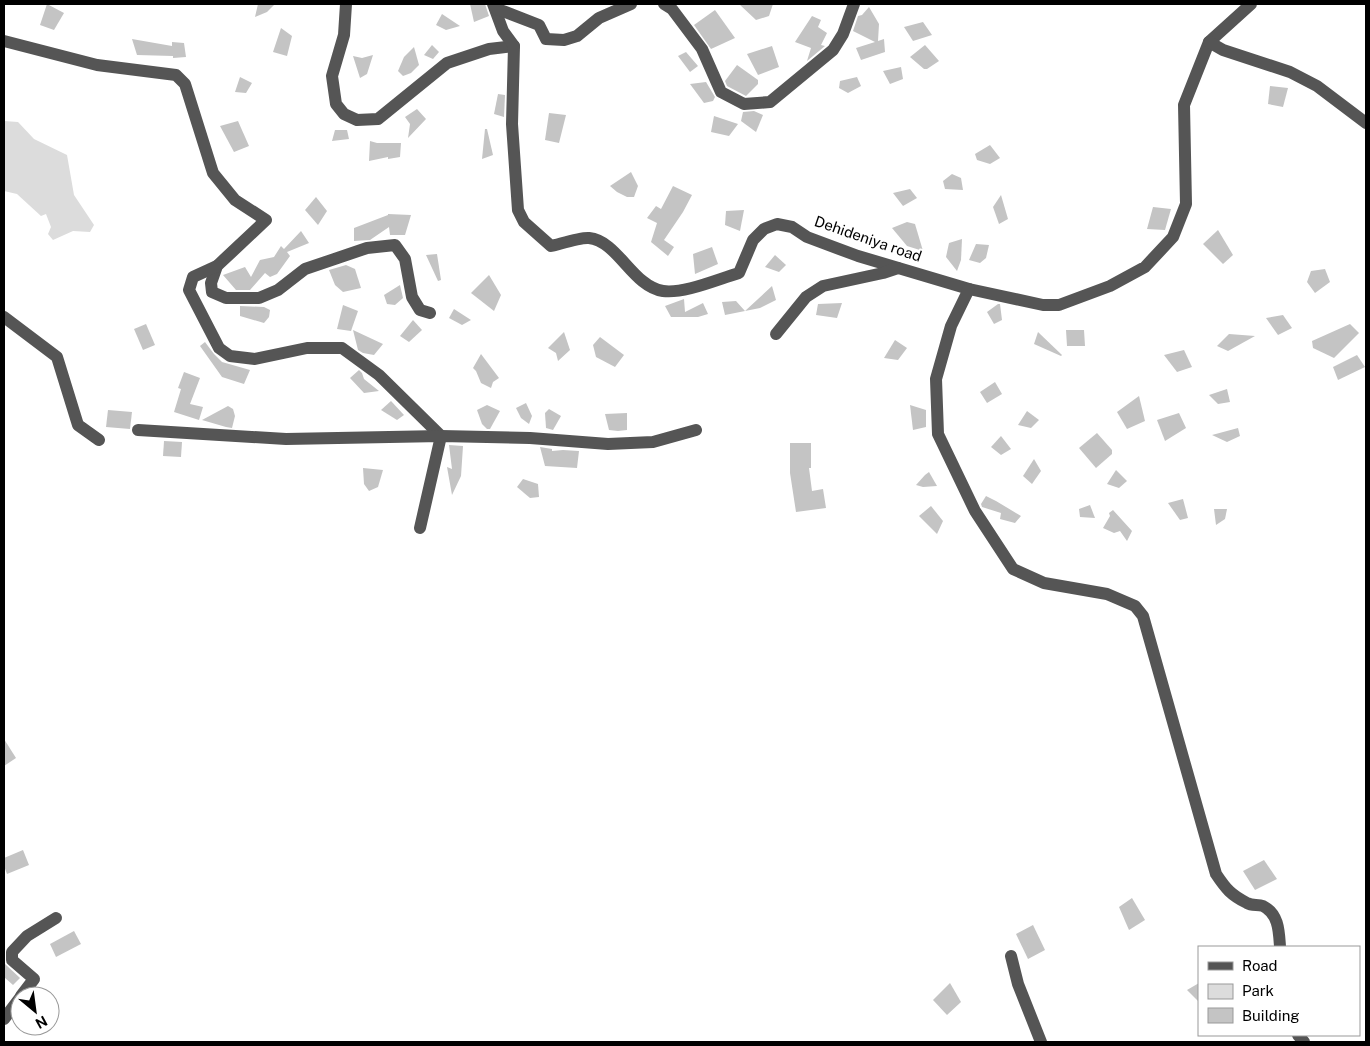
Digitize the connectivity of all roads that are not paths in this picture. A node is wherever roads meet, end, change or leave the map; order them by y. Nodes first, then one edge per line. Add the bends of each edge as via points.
1 (346, 4) edge
2 (631, 4) edge
3 (664, 4) edge
4 (854, 4) edge
5 (1251, 4) edge
6 (494, 6) edge
7 (4, 41) edge
8 (1210, 42) junction
9 (514, 46) junction
10 (1366, 123) edge
11 (216, 266) junction
12 (898, 268) junction
13 (969, 290) junction
14 (430, 313) dead end
15 (4, 317) edge
16 (776, 334) dead end
17 (138, 430) dead end
18 (696, 430) dead end
19 (441, 436) junction
20 (99, 440) dead end
21 (420, 528) dead end
22 (56, 918) dead end
23 (1280, 946) edge
24 (1011, 956) dead end
25 (29, 986) edge
26 (1041, 1042) edge

1 - 9 street via 344,35 332,76 336,104 344,114 357,120 378,119 447,64 490,49
2 - 6 street via 599,18 577,36 564,40 546,39 539,24
3 - 4 street via 672,9 702,49 721,92 744,104 770,102 834,50
5 - 8 street, Dehideniya road
6 - 9 street via 503,31
7 - 11 street via 97,65 176,75 185,84 213,173 235,200 266,220
8 - 10 street via 1223,50 1290,72 1317,86
8 - 13 street, Dehideniya road via 1184,105 1186,204 1174,237 1145,268 1059,306
9 - 12 street, Dehideniya road via 512,124 518,210 524,222 551,246 589,238 604,243 646,285 663,291 682,290 738,273 753,240 764,229 778,224 792,226 807,237
11 - 14 street via 210,283 212,292 226,298 259,298 278,290 305,269 367,248 395,244 405,259 412,296 420,310
11 - 19 street via 193,277 188,290 219,348 230,356 255,358 307,348 342,348 379,375
12 - 13 street, Dehideniya road
12 - 16 street via 824,286 806,297
13 - 23 street via 951,326 936,379 938,434 975,511 1013,569 1044,583 1107,594 1135,606 1143,616 1216,874 1228,891 1250,905 1262,905 1272,913 1279,925
15 - 20 street via 58,357 78,425
17 - 19 street via 286,438
18 - 19 street via 653,442 608,444
19 - 21 street
22 - 25 street via 27,936 12,952 12,960 34,979
24 - 26 street via 1018,984

